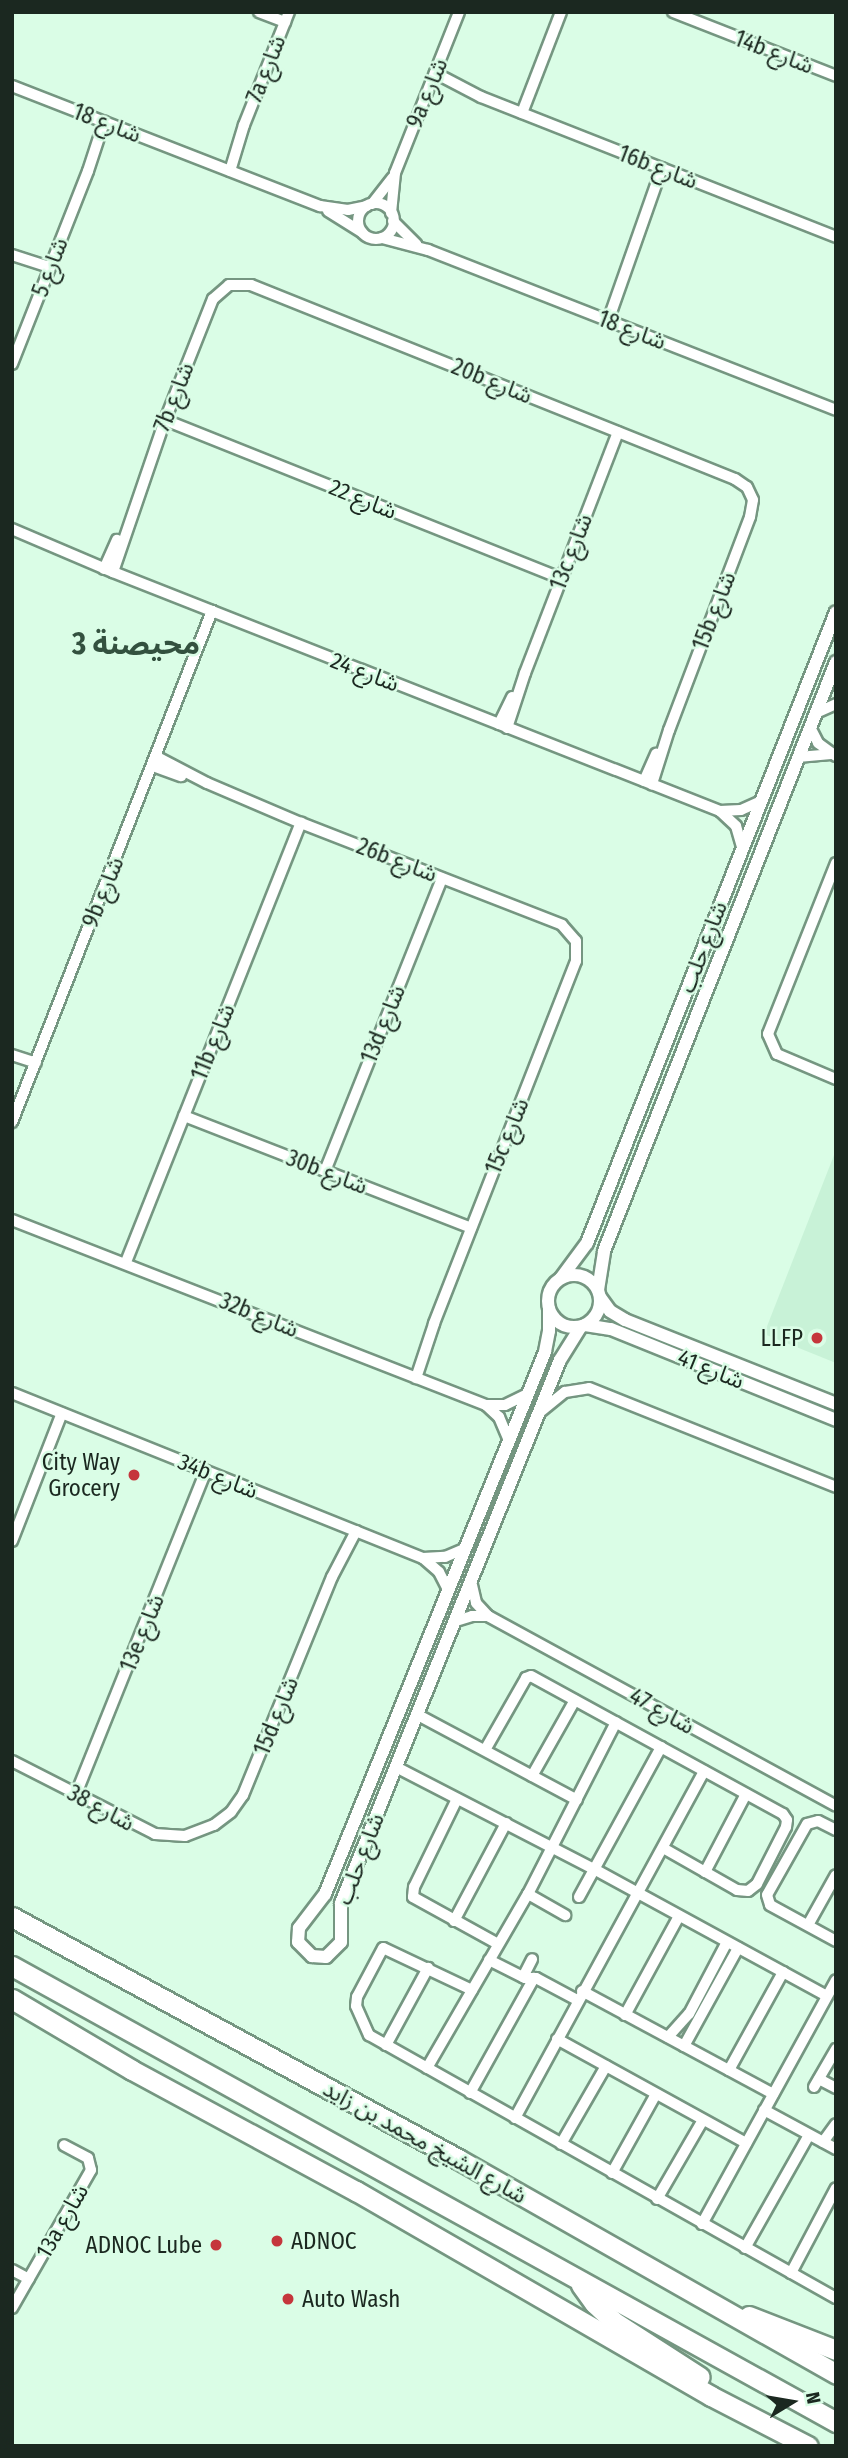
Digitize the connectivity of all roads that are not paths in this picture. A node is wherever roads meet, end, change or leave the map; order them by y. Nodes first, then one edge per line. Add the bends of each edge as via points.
1 (259, 12) edge
2 (459, 12) edge
3 (561, 12) edge
4 (673, 12) edge
5 (287, 17) edge
6 (836, 76) edge
7 (433, 77) junction
8 (12, 86) edge
9 (522, 113) junction
10 (107, 123) junction
11 (662, 168) junction
12 (226, 170) junction
13 (395, 173) junction
14 (369, 205) junction
15 (320, 206) junction
16 (392, 217) junction
17 (363, 233) junction
18 (836, 237) edge
19 (382, 238) junction
20 (428, 250) junction
21 (12, 258) edge
22 (48, 271) junction
23 (229, 285) joint
24 (604, 319) junction
25 (12, 364) edge
26 (836, 410) edge
27 (165, 420) junction
28 (618, 432) junction
29 (750, 491) joint
30 (12, 529) edge
31 (108, 570) junction
32 (560, 578) junction
33 (836, 612) edge
34 (216, 613) junction
35 (836, 662) edge
36 (836, 704) edge
37 (816, 713) junction
38 (503, 726) junction
39 (810, 727) junction
40 (834, 755) edge
41 (798, 757) junction
42 (155, 762) junction
43 (648, 783) junction
44 (761, 801) junction
45 (720, 811) junction
46 (301, 823) junction
47 (742, 847) junction
48 (836, 863) edge
49 (442, 878) junction
50 (578, 948) joint
51 (12, 1055) edge
52 (12, 1062) edge
53 (34, 1067) junction
54 (836, 1079) edge
55 (184, 1116) junction
56 (12, 1122) edge
57 (324, 1171) junction
58 (12, 1214) edge
59 (12, 1220) edge
60 (31, 1224) junction
61 (471, 1228) junction
62 (125, 1262) junction
63 (561, 1278) junction
64 (599, 1294) junction
65 (548, 1309) junction
66 (583, 1326) junction
67 (413, 1376) junction
68 (12, 1393) edge
69 (528, 1394) junction
70 (836, 1404) edge
71 (486, 1405) junction
72 (540, 1412) junction
73 (62, 1413) junction
74 (836, 1420) edge
75 (509, 1440) junction
76 (206, 1471) junction
77 (836, 1487) edge
78 (352, 1529) junction
79 (12, 1541) edge
80 (466, 1548) junction
81 (423, 1558) junction
82 (472, 1585) junction
83 (448, 1590) junction
84 (488, 1616) junction
85 (456, 1621) junction
86 (575, 1700) junction
87 (418, 1715) junction
88 (616, 1722) junction
89 (661, 1747) junction
90 (485, 1750) junction
91 (12, 1761) edge
92 (396, 1768) junction
93 (705, 1771) junction
94 (532, 1776) junction
95 (76, 1794) junction
96 (746, 1794) junction
97 (457, 1798) junction
98 (576, 1800) junction
99 (836, 1807) edge
100 (506, 1824) junction
101 (836, 1830) edge
102 (195, 1833) joint
103 (552, 1847) junction
104 (663, 1848) junction
105 (594, 1868) junction
106 (705, 1872) junction
107 (836, 1875) edge
108 (637, 1893) junction
109 (528, 1894) junction
110 (579, 1897) dead end
111 (565, 1915) dead end
112 (679, 1916) junction
113 (12, 1917) edge
114 (454, 1921) junction
115 (808, 1926) junction
116 (836, 1941) edge
117 (727, 1942) junction
118 (498, 1944) junction
119 (738, 1948) junction
120 (533, 1959) dead end
121 (489, 1960) junction
122 (12, 1966) edge
123 (428, 1968) junction
124 (783, 1972) junction
125 (528, 1977) junction
126 (835, 1983) edge
127 (472, 1990) junction
128 (580, 1996) junction
129 (827, 1996) junction
130 (12, 1999) edge
131 (625, 2015) junction
132 (668, 2037) junction
133 (557, 2039) junction
134 (386, 2045) junction
135 (684, 2046) junction
136 (834, 2055) edge
137 (606, 2066) junction
138 (427, 2068) junction
139 (729, 2070) junction
140 (836, 2088) edge
141 (470, 2093) junction
142 (656, 2094) junction
143 (774, 2094) junction
144 (764, 2110) junction
145 (515, 2118) junction
146 (703, 2120) junction
147 (836, 2124) edge
148 (809, 2135) junction
149 (823, 2142) junction
150 (746, 2143) junction
151 (561, 2144) junction
152 (64, 2145) dead end
153 (836, 2149) edge
154 (612, 2173) junction
155 (835, 2191) edge
156 (657, 2199) junction
157 (702, 2224) junction
158 (745, 2248) junction
159 (12, 2270) edge
160 (791, 2273) junction
161 (29, 2278) junction
162 (579, 2281) junction
163 (835, 2296) edge
164 (714, 2306) junction
165 (12, 2308) edge
166 (836, 2350) edge
167 (836, 2374) edge
168 (836, 2423) edge
169 (808, 2446) edge
170 (818, 2446) edge

1 - 5 street
2 - 7 street, 9a شارع
3 - 9 street
4 - 6 street, 14b شارع
5 - 12 street, 7a شارع
7 - 9 street, 16b شارع
7 - 13 street, 9a شارع
8 - 10 street, شارع 18
9 - 11 street, 16b شارع
10 - 12 street, شارع 18
10 - 22 street, شارع 5
11 - 18 street, 16b شارع
11 - 24 street
12 - 15 street, شارع 18
13 - 14 street, 9a شارع
13 - 16 street, 9a شارع
14 - 15 street, شارع 18 via 348,210
14 - 16 street via 383,205
14 - 17 street via 358,218
15 - 17 street, شارع 18
16 - 19 street via 390,231
16 - 20 street, شارع 18 via 408,239
17 - 19 street
19 - 20 street, شارع 18
20 - 24 street, شارع 18
21 - 22 street
22 - 25 street, شارع 5
23 - 27 street, 7b شارع via 213,299
23 - 28 street, 20b شارع via 251,285
24 - 26 street, شارع 18
27 - 31 street, 7b شارع
27 - 32 street, شارع 22
28 - 29 street, 20b شارع via 739,481
28 - 32 street, 13c شارع
29 - 43 street, 15b شارع via 750,517
30 - 31 street, شارع 24
31 - 34 street, شارع 24
32 - 38 street, 13c شارع
33 - 44 street, شارع حلب
34 - 38 street, شارع 24
34 - 42 street, 9b شارع
35 - 37 street, شارع حلب
36 - 37 street
37 - 39 street, شارع حلب
38 - 43 street, شارع 24
39 - 40 street via 818,743
39 - 41 street, شارع حلب
40 - 41 street
41 - 64 street, شارع حلب via 604,1251
42 - 46 street, 26b شارع
42 - 53 street, 9b شارع
43 - 45 street, شارع 24
44 - 45 street via 741,810
44 - 47 street, شارع حلب
45 - 47 street via 736,826
46 - 49 street, 26b شارع
46 - 55 street, 11b شارع
47 - 63 street, شارع حلب via 587,1242
48 - 54 street via 768,1034 777,1054
49 - 50 street, 26b شارع via 562,925
49 - 57 street, 13d شارع
50 - 61 street, 15c شارع
51 - 53 street
52 - 53 street
53 - 56 street, 9b شارع
55 - 57 street, 30b شارع
55 - 62 street, 11b شارع
57 - 61 street, 30b شارع
58 - 60 street, 32b شارع
59 - 60 street, 32b شارع
60 - 62 street, 32b شارع
61 - 67 street, 15c شارع
62 - 67 street, 32b شارع
63 - 64 street via 582,1276
63 - 65 street via 551,1288
64 - 66 street via 595,1317
64 - 70 street, شارع 41 via 610,1311 625,1320
65 - 66 street via 561,1324
65 - 69 street, شارع حلب via 548,1341
66 - 72 street, شارع حلب via 560,1360
66 - 74 street, شارع 41 via 611,1329
67 - 71 street, 32b شارع
68 - 73 street, 34b شارع
69 - 71 street via 505,1405
69 - 75 street, شارع حلب
71 - 75 street via 499,1417
72 - 77 street via 565,1392 589,1388
72 - 82 street, شارع حلب
73 - 76 street, 34b شارع
73 - 79 street
75 - 80 street, شارع حلب
76 - 78 street, 34b شارع
76 - 95 street, 13e شارع
78 - 81 street, 34b شارع
78 - 102 street, 15d شارع via 243,1795 223,1819
80 - 81 street via 445,1557
80 - 83 street, شارع حلب
81 - 83 street, 34b شارع via 439,1572
82 - 84 street via 476,1603
82 - 85 street, شارع حلب
83 - 92 street, شارع حلب via 325,1894 299,1928 301,1948 312,1956 326,1957 341,1942 341,1903
84 - 85 street
84 - 99 street, شارع 47
85 - 87 street, شارع حلب
86 - 88 street
86 - 90 street via 529,1676
86 - 94 street
87 - 90 street
87 - 92 street, شارع حلب
88 - 89 street
88 - 98 street
89 - 93 street
89 - 105 street
90 - 94 street
91 - 95 street, شارع 38
92 - 97 street
93 - 96 street
93 - 104 street
94 - 98 street
95 - 102 street, شارع 38 via 155,1834
96 - 106 street
96 - 106 street via 787,1820 763,1873 753,1888 743,1891
97 - 100 street
97 - 114 street via 412,1892 416,1901
98 - 103 street
100 - 103 street
100 - 114 street
101 - 115 street via 818,1821 807,1824 768,1892 770,1905
103 - 105 street
103 - 109 street
104 - 106 street
104 - 108 street
105 - 108 street
105 - 110 street
107 - 115 street
108 - 112 street
108 - 128 street
109 - 111 street
109 - 118 street
112 - 117 street
112 - 131 street
113 - 164 highway, شارع الشيخ محمد بن زايد via 458,2159
114 - 118 street
115 - 116 street
117 - 119 street
117 - 132 street via 689,2014
118 - 121 street
119 - 124 street
119 - 135 street
120 - 125 street
121 - 125 street
121 - 127 street
122 - 162 highway, شارع الشيخ محمد بن زايد
123 - 127 street
123 - 134 street
123 - 134 street via 386,1947 378,1952 356,2006 366,2033
124 - 129 street
124 - 139 street
125 - 128 street
125 - 141 street
126 - 129 street
127 - 138 street
128 - 131 street
128 - 133 street
129 - 143 street
130 - 169 highway via 666,2371
131 - 132 street
132 - 135 street
133 - 137 street
133 - 145 street
134 - 138 street
135 - 139 street
136 - 140 street via 816,2083
137 - 142 street
137 - 151 street
138 - 141 street
139 - 143 street
141 - 145 street
142 - 146 street
142 - 154 street
143 - 144 street
144 - 148 street
144 - 150 street
145 - 151 street
146 - 150 street
146 - 156 street
147 - 149 street
148 - 149 street
148 - 158 street
149 - 153 street
150 - 157 street
151 - 154 street
152 - 161 street, 13a شارع via 88,2158 92,2167
154 - 156 street
155 - 160 street
156 - 157 street
157 - 158 street
158 - 160 street
159 - 161 street
160 - 163 street
161 - 165 street, 13a شارع
162 - 168 highway, شارع الشيخ محمد بن زايد
162 - 170 highway via 613,2321
164 - 166 highway via 772,2323
164 - 167 highway, شارع الشيخ محمد بن زايد

